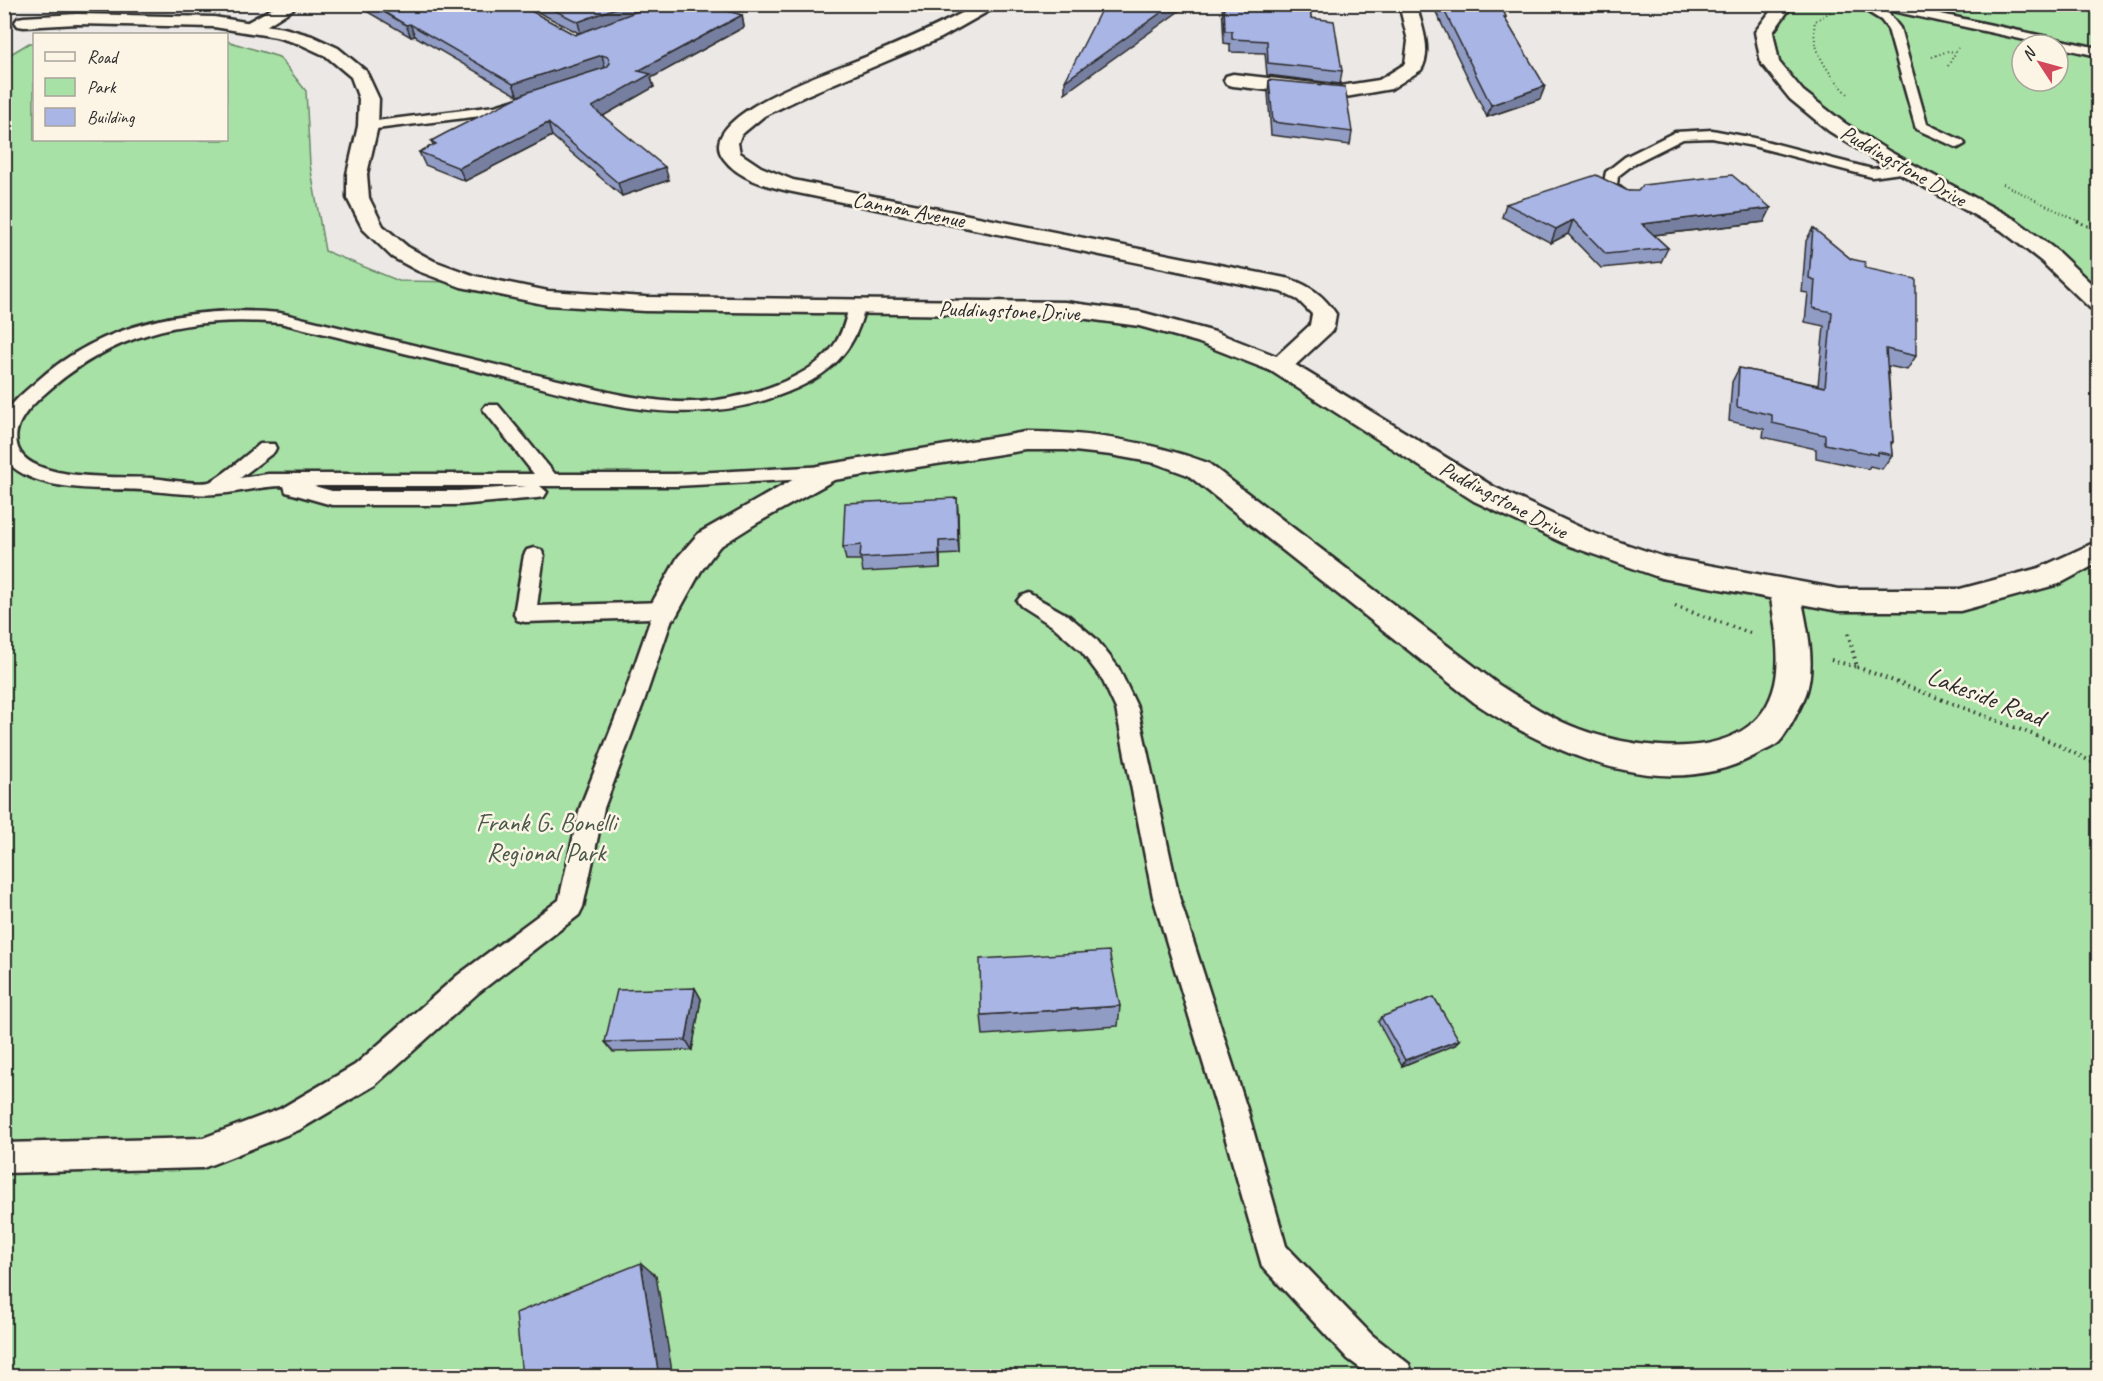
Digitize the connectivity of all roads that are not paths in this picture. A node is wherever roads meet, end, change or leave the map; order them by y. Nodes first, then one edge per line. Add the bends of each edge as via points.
1 (293, 4) edge
2 (993, 4) edge
3 (1407, 4) edge
4 (1785, 4) edge
5 (1860, 4) edge
6 (1877, 4) edge
7 (24, 20) edge
8 (252, 27) junction
9 (2098, 52) edge
10 (1233, 80) dead end
11 (530, 99) edge
12 (368, 126) junction
13 (1958, 144) dead end
14 (1908, 168) junction
15 (1628, 199) edge
16 (2098, 303) edge
17 (857, 305) junction
18 (1280, 366) junction
19 (492, 408) dead end
20 (5, 432) edge
21 (267, 448) dead end
22 (827, 472) junction
23 (549, 479) junction
24 (268, 480) junction
25 (676, 480) junction
26 (215, 488) junction
27 (2098, 551) edge
28 (534, 555) dead end
29 (1785, 591) junction
30 (1028, 600) dead end
31 (664, 610) junction
32 (4, 1158) edge
33 (1398, 1377) edge

1 - 8 street
2 - 18 street, Cannon Avenue via 946,30 774,103 729,135 728,148 735,160 755,173 788,185 1282,284 1301,291 1316,300 1324,314 1322,327
3 - 10 street via 1417,41 1414,66 1384,85 1340,92
4 - 14 street, Puddingstone Drive via 1768,20 1763,33 1764,50 1773,70 1792,93 1822,118
5 - 13 lane via 1885,17 1894,28 1921,126
6 - 9 lane
7 - 8 street, Puddingstone Drive via 171,19
8 - 12 street, Puddingstone Drive via 306,40 332,52 359,75 369,99
11 - 12 lane via 497,110
12 - 17 street, Puddingstone Drive via 357,174 358,198 374,229 400,252 458,278 548,298 645,304
14 - 15 lane via 1872,172 1744,140 1712,134 1680,135 1630,160 1611,175 1610,187
14 - 16 street, Puddingstone Drive via 1995,216 2062,265
17 - 18 street, Puddingstone Drive via 1065,309 1141,319 1206,337
17 - 20 lane via 846,340 830,361 807,376 738,402 695,408 624,401 280,318 249,314 198,317 142,329 92,350 47,378
18 - 29 street, Puddingstone Drive via 1484,494 1580,539 1661,567
19 - 23 lane
20 - 26 lane via 9,451 41,474 66,480
21 - 26 lane
22 - 25 lane
22 - 29 street via 1026,441 1111,446 1160,455 1198,468 1487,694 1525,719 1569,740 1622,756 1683,762 1726,754 1769,731 1790,691 1794,649
22 - 31 street via 709,540 689,565
23 - 24 lane
23 - 25 lane
24 - 25 lane via 332,498 459,498
24 - 26 lane
27 - 29 street, Puddingstone Drive via 2048,576 1960,600 1839,600
28 - 31 lane via 525,614
30 - 33 lane via 1082,636 1119,687 1128,709 1166,897 1273,1255 1360,1347
31 - 32 lane via 592,808 570,907 468,984 365,1075 289,1120 203,1153

